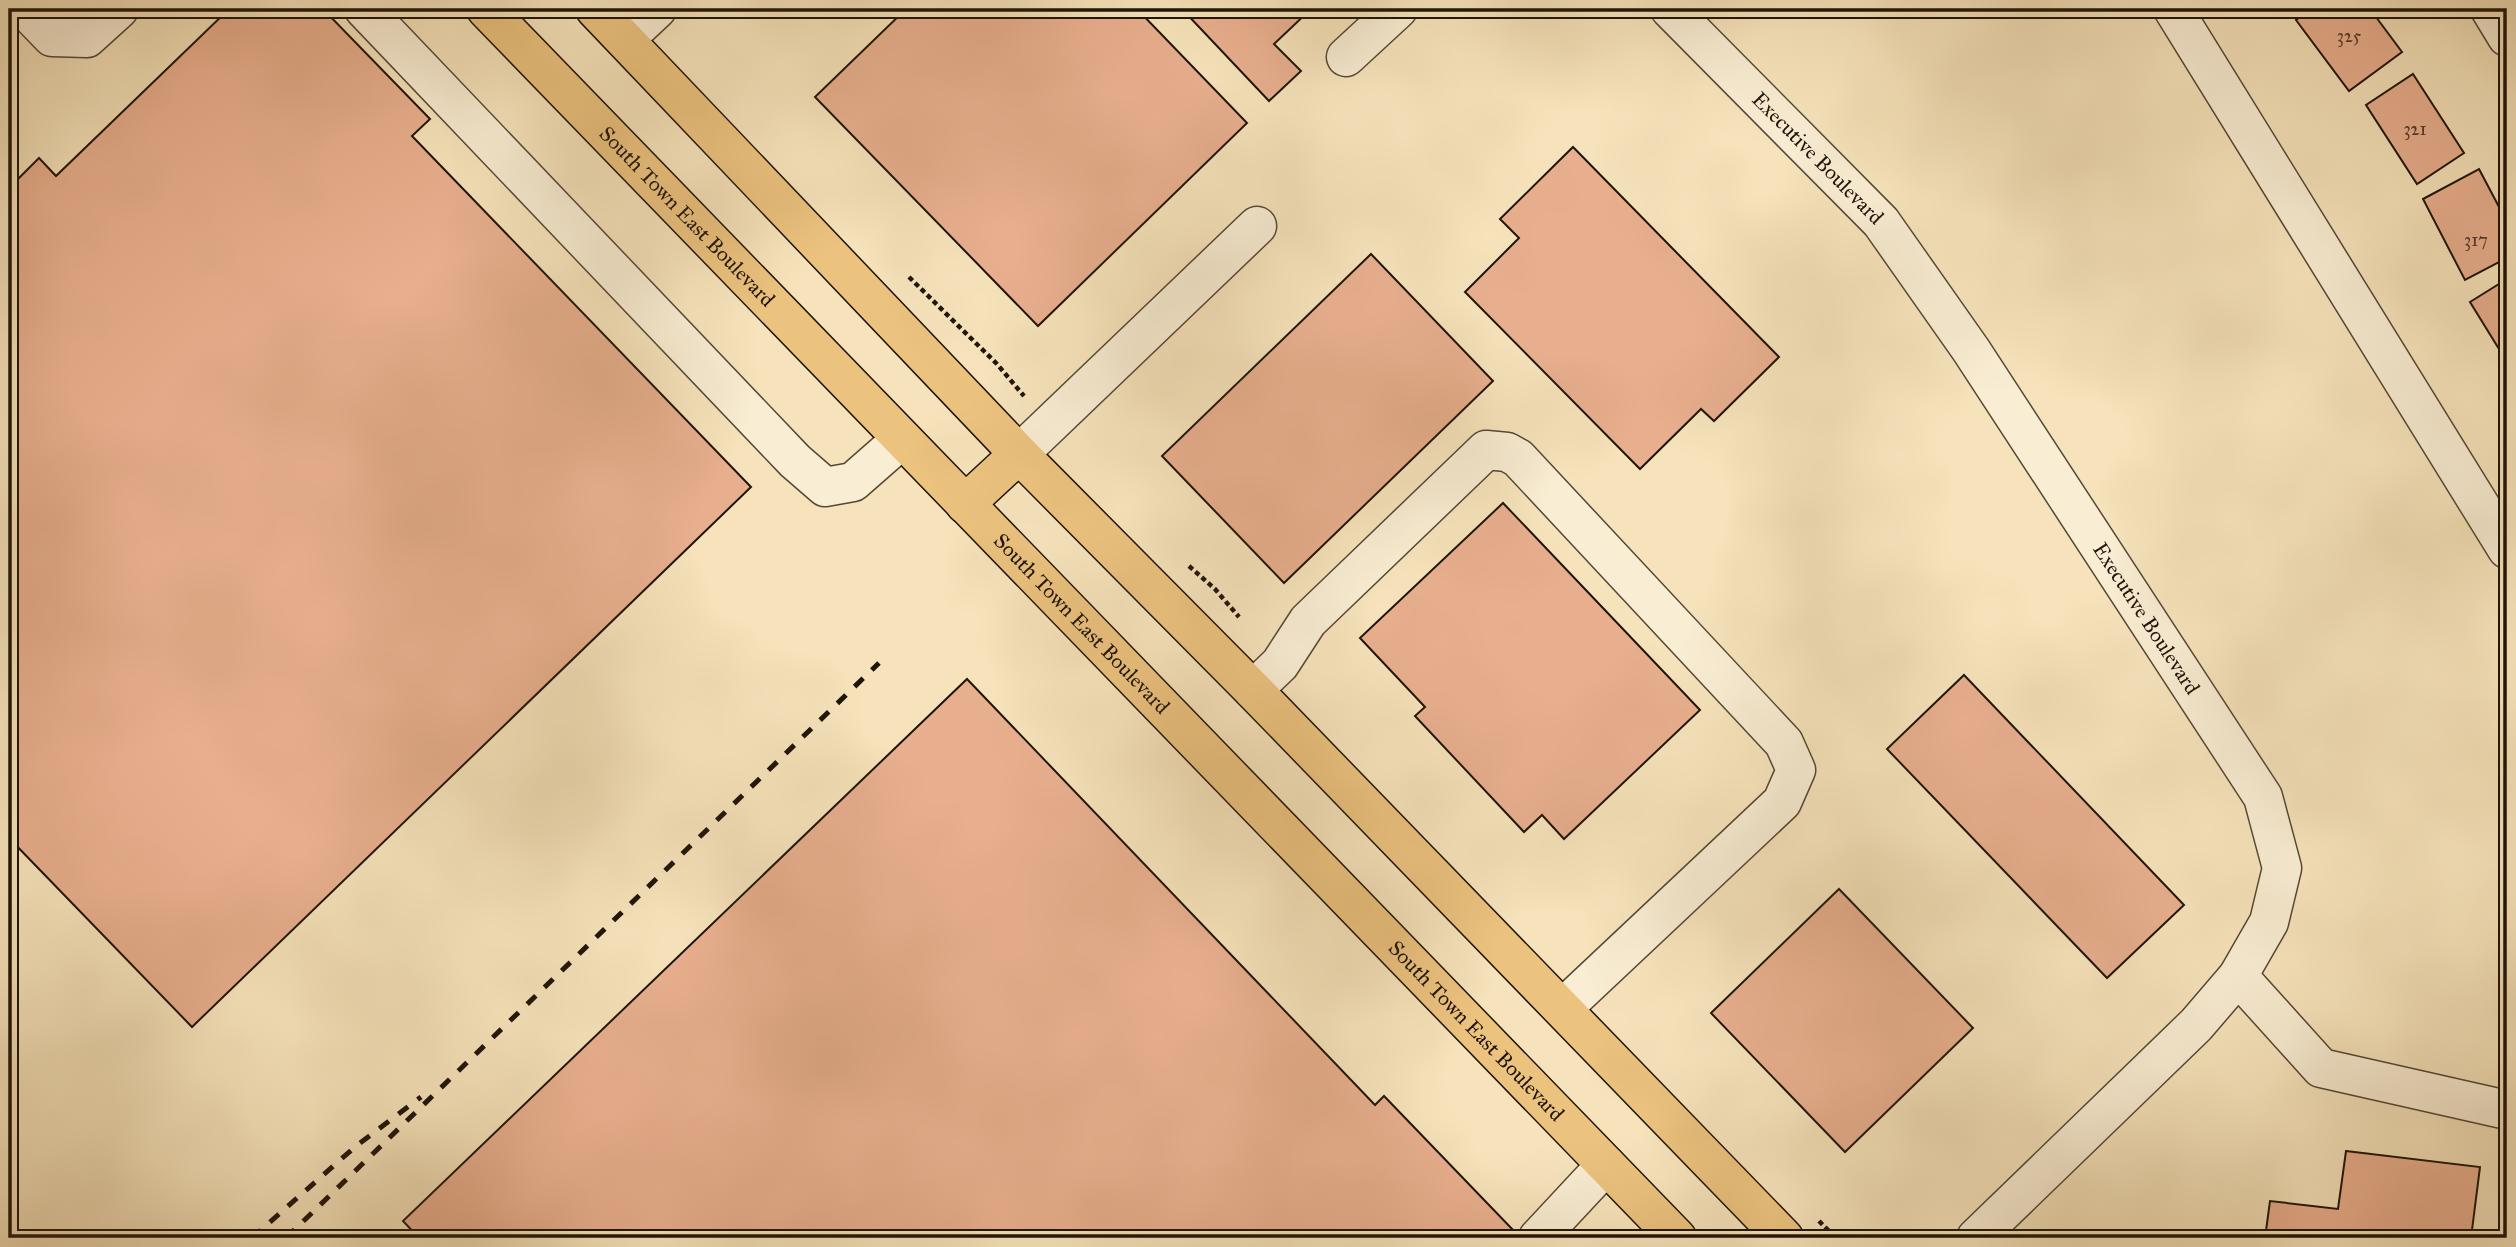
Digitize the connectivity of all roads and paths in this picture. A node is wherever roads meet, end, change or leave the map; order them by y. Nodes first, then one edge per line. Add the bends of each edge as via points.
1 (25, 9) edge
2 (119, 9) edge
3 (364, 9) edge
4 (486, 9) edge
5 (595, 9) edge
6 (657, 9) edge
7 (1398, 9) edge
8 (1670, 9) edge
9 (2173, 9) edge
10 (2490, 9) edge
11 (2507, 37) edge
12 (625, 39) junction
13 (1346, 57) dead end
14 (1256, 226) dead end
15 (902, 439) junction
16 (1019, 454) junction
17 (965, 504) junction
18 (2507, 549) edge
19 (1253, 690) junction
20 (2238, 976) junction
21 (1563, 1008) junction
22 (2507, 1110) edge
23 (1606, 1165) junction
24 (1538, 1238) edge
25 (1677, 1238) edge
26 (1784, 1238) edge
27 (1976, 1238) edge

1 - 2 street via 52,37 87,38
3 - 15 street via 795,461 825,487 853,482
4 - 15 main road, South Town East Boulevard
5 - 12 main road
6 - 12 street
7 - 13 street
8 - 20 street, Executive Boulevard via 1881,222 1971,350 2263,797 2283,868 2269,922
9 - 18 street
10 - 11 street
12 - 16 main road
14 - 16 street
15 - 17 main road, South Town East Boulevard
16 - 17 main road
16 - 19 main road
17 - 23 main road, South Town East Boulevard
19 - 21 main road
19 - 21 street via 1280,664 1308,621 1486,450 1507,452 1526,467 1784,743 1796,770 1782,802
20 - 22 street via 2321,1069
20 - 27 street, Executive Boulevard via 2196,1025
21 - 26 main road
23 - 24 street
23 - 25 main road, South Town East Boulevard

